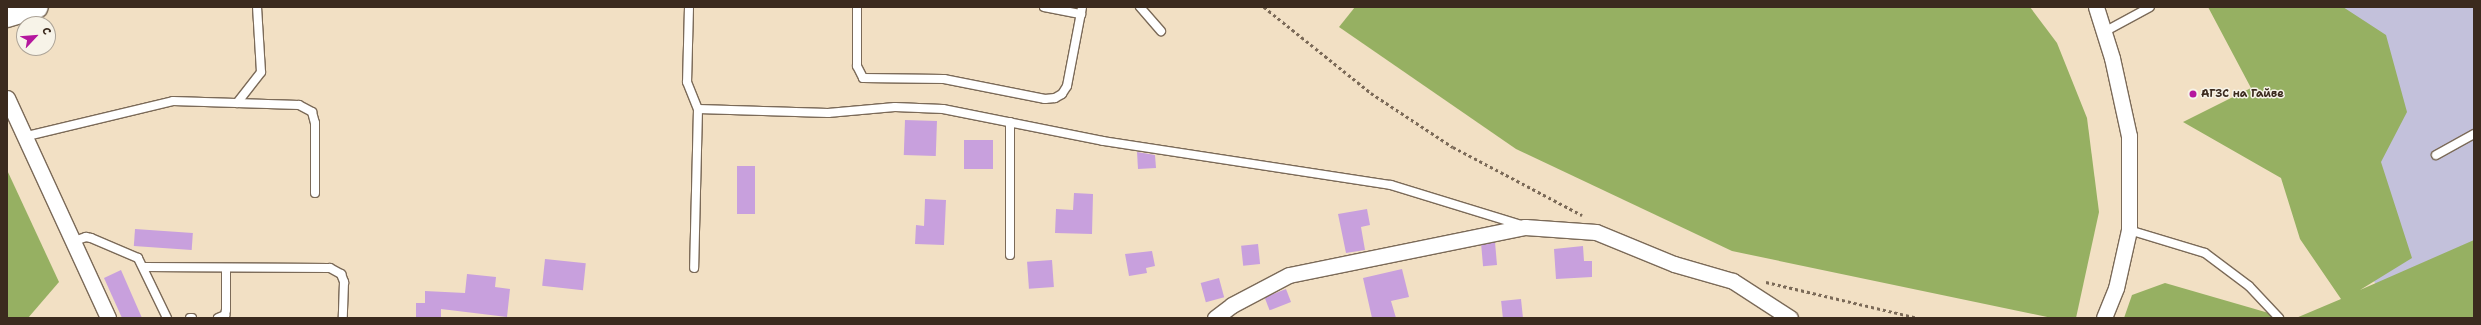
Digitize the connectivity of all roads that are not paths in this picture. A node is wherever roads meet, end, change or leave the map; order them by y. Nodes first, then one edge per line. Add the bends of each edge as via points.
1 (37, 7) edge
2 (257, 7) edge
3 (689, 7) edge
4 (857, 7) edge
5 (1044, 7) edge
6 (1140, 7) edge
7 (2096, 7) edge
8 (2150, 7) edge
9 (1082, 11) edge
10 (7, 16) edge
11 (1161, 31) dead end
12 (2104, 32) junction
13 (7, 98) edge
14 (237, 103) junction
15 (698, 109) junction
16 (1010, 122) junction
17 (2474, 134) edge
18 (23, 137) junction
19 (2436, 155) dead end
20 (315, 193) dead end
21 (1526, 227) junction
22 (2130, 230) junction
23 (72, 242) junction
24 (1010, 255) dead end
25 (144, 268) junction
26 (226, 268) junction
27 (694, 268) dead end
28 (108, 318) edge
29 (167, 318) edge
30 (218, 318) edge
31 (344, 318) edge
32 (1215, 318) edge
33 (1790, 318) edge
34 (2104, 318) edge
35 (2279, 318) edge

1 - 10 main road
2 - 14 lane via 261,72
3 - 15 lane via 687,82
4 - 9 lane via 856,66 863,78 944,79 1044,99 1055,98 1062,94 1067,86
5 - 9 lane
6 - 11 lane
7 - 12 street
8 - 12 lane
12 - 22 street via 2129,136
13 - 18 street
14 - 18 lane via 173,101
14 - 20 lane via 299,105 312,112 315,123
15 - 16 lane via 828,113 895,107 943,108
15 - 27 lane
16 - 21 lane via 1103,141 1391,185
16 - 24 lane
17 - 19 lane
18 - 23 street
21 - 32 street via 1288,275 1232,305
21 - 33 street via 1596,232 1674,264 1733,281
22 - 34 street via 2116,288
22 - 35 lane via 2205,253 2249,286
23 - 25 lane via 86,237 91,238 131,254 138,258
23 - 28 street
25 - 26 lane
25 - 29 lane
26 - 30 lane via 226,310 225,315
26 - 31 lane via 337,270 344,282

